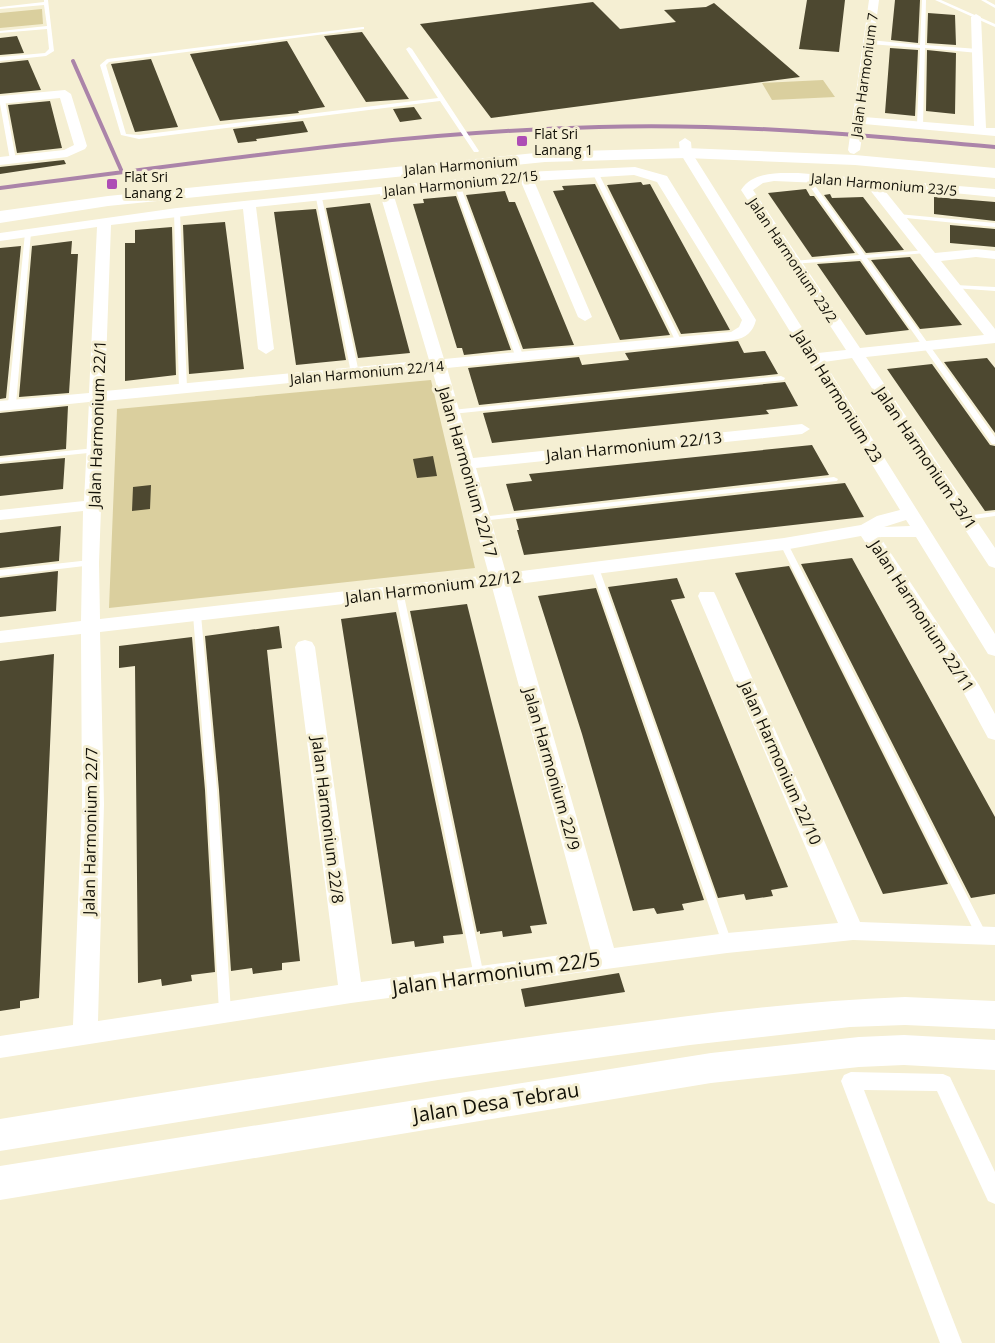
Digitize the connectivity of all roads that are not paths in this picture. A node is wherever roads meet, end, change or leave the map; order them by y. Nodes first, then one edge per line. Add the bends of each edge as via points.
1 (874, 0) edge
2 (924, 0) edge
3 (937, 0) edge
4 (983, 0) edge
5 (46, 2) edge
6 (995, 7) edge
7 (0, 8) edge
8 (976, 17) junction
9 (995, 26) edge
10 (50, 27) junction
11 (362, 28) dead end
12 (0, 32) edge
13 (870, 42) junction
14 (922, 46) junction
15 (409, 49) dead end
16 (978, 51) junction
17 (0, 59) edge
18 (441, 99) junction
19 (1, 100) edge
20 (860, 120) junction
21 (920, 125) junction
22 (980, 131) junction
23 (995, 132) edge
24 (685, 148) junction
25 (854, 150) junction
26 (476, 151) junction
27 (6, 161) edge
28 (995, 163) edge
29 (595, 172) junction
30 (995, 173) edge
31 (525, 176) junction
32 (773, 177) joint
33 (806, 177) junction
34 (870, 181) junction
35 (456, 182) junction
36 (386, 191) junction
37 (995, 193) edge
38 (319, 198) junction
39 (249, 204) junction
40 (0, 206) edge
41 (177, 212) junction
42 (898, 216) junction
43 (0, 217) edge
44 (104, 221) junction
45 (995, 225) edge
46 (28, 233) junction
47 (0, 237) edge
48 (928, 254) junction
49 (995, 255) edge
50 (862, 256) junction
51 (794, 263) junction
52 (955, 287) junction
53 (995, 289) edge
54 (585, 317) dead end
55 (734, 336) joint
56 (995, 338) edge
57 (679, 342) junction
58 (926, 346) junction
59 (266, 349) dead end
60 (856, 354) junction
61 (520, 358) junction
62 (815, 358) junction
63 (438, 366) junction
64 (355, 373) junction
65 (781, 378) dead end
66 (183, 388) junction
67 (98, 396) junction
68 (6, 405) edge
69 (452, 412) junction
70 (802, 429) dead end
71 (995, 442) edge
72 (95, 450) junction
73 (0, 460) edge
74 (465, 464) junction
75 (834, 479) dead end
76 (94, 505) junction
77 (910, 513) junction
78 (995, 514) edge
79 (0, 515) edge
80 (966, 518) junction
81 (481, 519) junction
82 (866, 530) junction
83 (921, 531) junction
84 (784, 544) junction
85 (995, 562) edge
86 (90, 563) junction
87 (595, 568) junction
88 (0, 573) edge
89 (499, 580) junction
90 (399, 591) junction
91 (707, 596) dead end
92 (197, 615) junction
93 (89, 626) junction
94 (0, 637) edge
95 (305, 647) dead end
96 (995, 649) edge
97 (995, 734) edge
98 (853, 931) junction
99 (988, 936) edge
100 (727, 943) junction
101 (605, 958) junction
102 (478, 975) junction
103 (351, 993) junction
104 (225, 1014) junction
105 (995, 1015) edge
106 (85, 1035) junction
107 (0, 1047) edge
108 (995, 1055) edge
109 (0, 1135) edge
110 (0, 1183) edge
111 (995, 1194) edge
112 (951, 1343) edge

1 - 13 street, Jalan Harmonium 7
2 - 14 lane
3 - 8 lane
4 - 6 lane
5 - 7 lane
5 - 10 lane
8 - 9 lane
8 - 16 street
10 - 12 lane
10 - 17 lane via 52,50 46,54
11 - 18 lane via 103,65 124,135 139,137
13 - 14 lane
13 - 20 street, Jalan Harmonium 7
14 - 16 lane
14 - 21 lane
15 - 18 lane
16 - 22 street
18 - 26 lane
19 - 27 lane
19 - 27 street via 65,94 81,146 67,153
20 - 21 street
20 - 25 street, Jalan Harmonium 7
21 - 22 street
22 - 23 street
24 - 25 main road, Jalan Harmonium
24 - 26 main road, Jalan Harmonium
24 - 30 main road, Jalan Harmonium
24 - 43 main road, Jalan Harmonium via 395,171 108,201
24 - 62 street, Jalan Harmonium 23
25 - 28 main road, Jalan Harmonium
26 - 40 main road, Jalan Harmonium via 126,188
29 - 31 street, Jalan Harmonium 22/15
29 - 55 street, Jalan Harmonium 22/15 via 635,171 662,179 749,320 744,332
29 - 57 lane
31 - 35 street, Jalan Harmonium 22/15
31 - 54 street
32 - 33 street, Jalan Harmonium 23/5
32 - 51 street, Jalan Harmonium 23/2 via 754,182 747,190
33 - 34 street, Jalan Harmonium 23/5
33 - 50 lane
34 - 37 street, Jalan Harmonium 23/5
34 - 42 street
35 - 36 street, Jalan Harmonium 22/15
35 - 61 lane
36 - 38 street, Jalan Harmonium 22/15
36 - 63 street, Jalan Harmonium 22/17
38 - 39 street, Jalan Harmonium 22/15
38 - 64 lane
39 - 41 street, Jalan Harmonium 22/15
39 - 59 street
41 - 44 street, Jalan Harmonium 22/15
41 - 66 lane
42 - 45 lane
42 - 48 street
44 - 46 street, Jalan Harmonium 22/15
44 - 67 street, Jalan Harmonium 22/1
46 - 47 street, Jalan Harmonium 22/15
46 - 68 lane
48 - 49 street
48 - 50 lane
48 - 52 street
50 - 51 lane
50 - 58 lane
51 - 60 street, Jalan Harmonium 23/2
52 - 53 lane
52 - 56 street
55 - 57 street, Jalan Harmonium 22/14
56 - 58 street
57 - 61 street, Jalan Harmonium 22/14
58 - 60 street
58 - 71 lane
60 - 62 street
60 - 80 street, Jalan Harmonium 23/1
61 - 63 street, Jalan Harmonium 22/14
62 - 77 street, Jalan Harmonium 23
63 - 64 street, Jalan Harmonium 22/14
63 - 69 street, Jalan Harmonium 22/17
64 - 66 street, Jalan Harmonium 22/14
65 - 69 lane
66 - 67 street, Jalan Harmonium 22/14
67 - 68 street, Jalan Harmonium 22/14
67 - 72 street, Jalan Harmonium 22/1
69 - 74 street, Jalan Harmonium 22/17
70 - 74 street, Jalan Harmonium 22/13
72 - 73 lane
72 - 76 street, Jalan Harmonium 22/1
74 - 81 street, Jalan Harmonium 22/17
75 - 81 lane
76 - 79 street
76 - 86 street, Jalan Harmonium 22/1
77 - 82 street, Jalan Harmonium 22/12 via 883,520
77 - 83 street, Jalan Harmonium 23
78 - 80 lane
80 - 85 street, Jalan Harmonium 23/1
81 - 89 street, Jalan Harmonium 22/17
82 - 83 street, Jalan Harmonium 22/12
82 - 84 street, Jalan Harmonium 22/12
82 - 97 street, Jalan Harmonium 22/11 via 969,685
83 - 96 street, Jalan Harmonium 23
84 - 87 street, Jalan Harmonium 22/12
84 - 99 lane
86 - 88 lane
86 - 93 street, Jalan Harmonium 22/1
87 - 89 street, Jalan Harmonium 22/12
87 - 100 lane
89 - 90 street, Jalan Harmonium 22/12
89 - 101 street, Jalan Harmonium 22/9
90 - 92 street, Jalan Harmonium 22/12
90 - 102 lane
91 - 98 street, Jalan Harmonium 22/10
92 - 93 street, Jalan Harmonium 22/12
92 - 104 lane
93 - 94 street, Jalan Harmonium 22/12
93 - 106 street, Jalan Harmonium 22/7 via 93,804
95 - 103 street, Jalan Harmonium 22/8
98 - 99 street, Jalan Harmonium 22/5
98 - 100 street, Jalan Harmonium 22/5
100 - 101 street, Jalan Harmonium 22/5
101 - 102 street, Jalan Harmonium 22/5
102 - 103 street, Jalan Harmonium 22/5
103 - 104 street, Jalan Harmonium 22/5
104 - 106 street, Jalan Harmonium 22/5
105 - 109 main road via 850,1013 690,1030 438,1065
106 - 107 street, Jalan Harmonium 22/5
108 - 110 main road, Jalan Desa Tebrau via 859,1052 711,1068
111 - 112 street via 943,1083 851,1081

